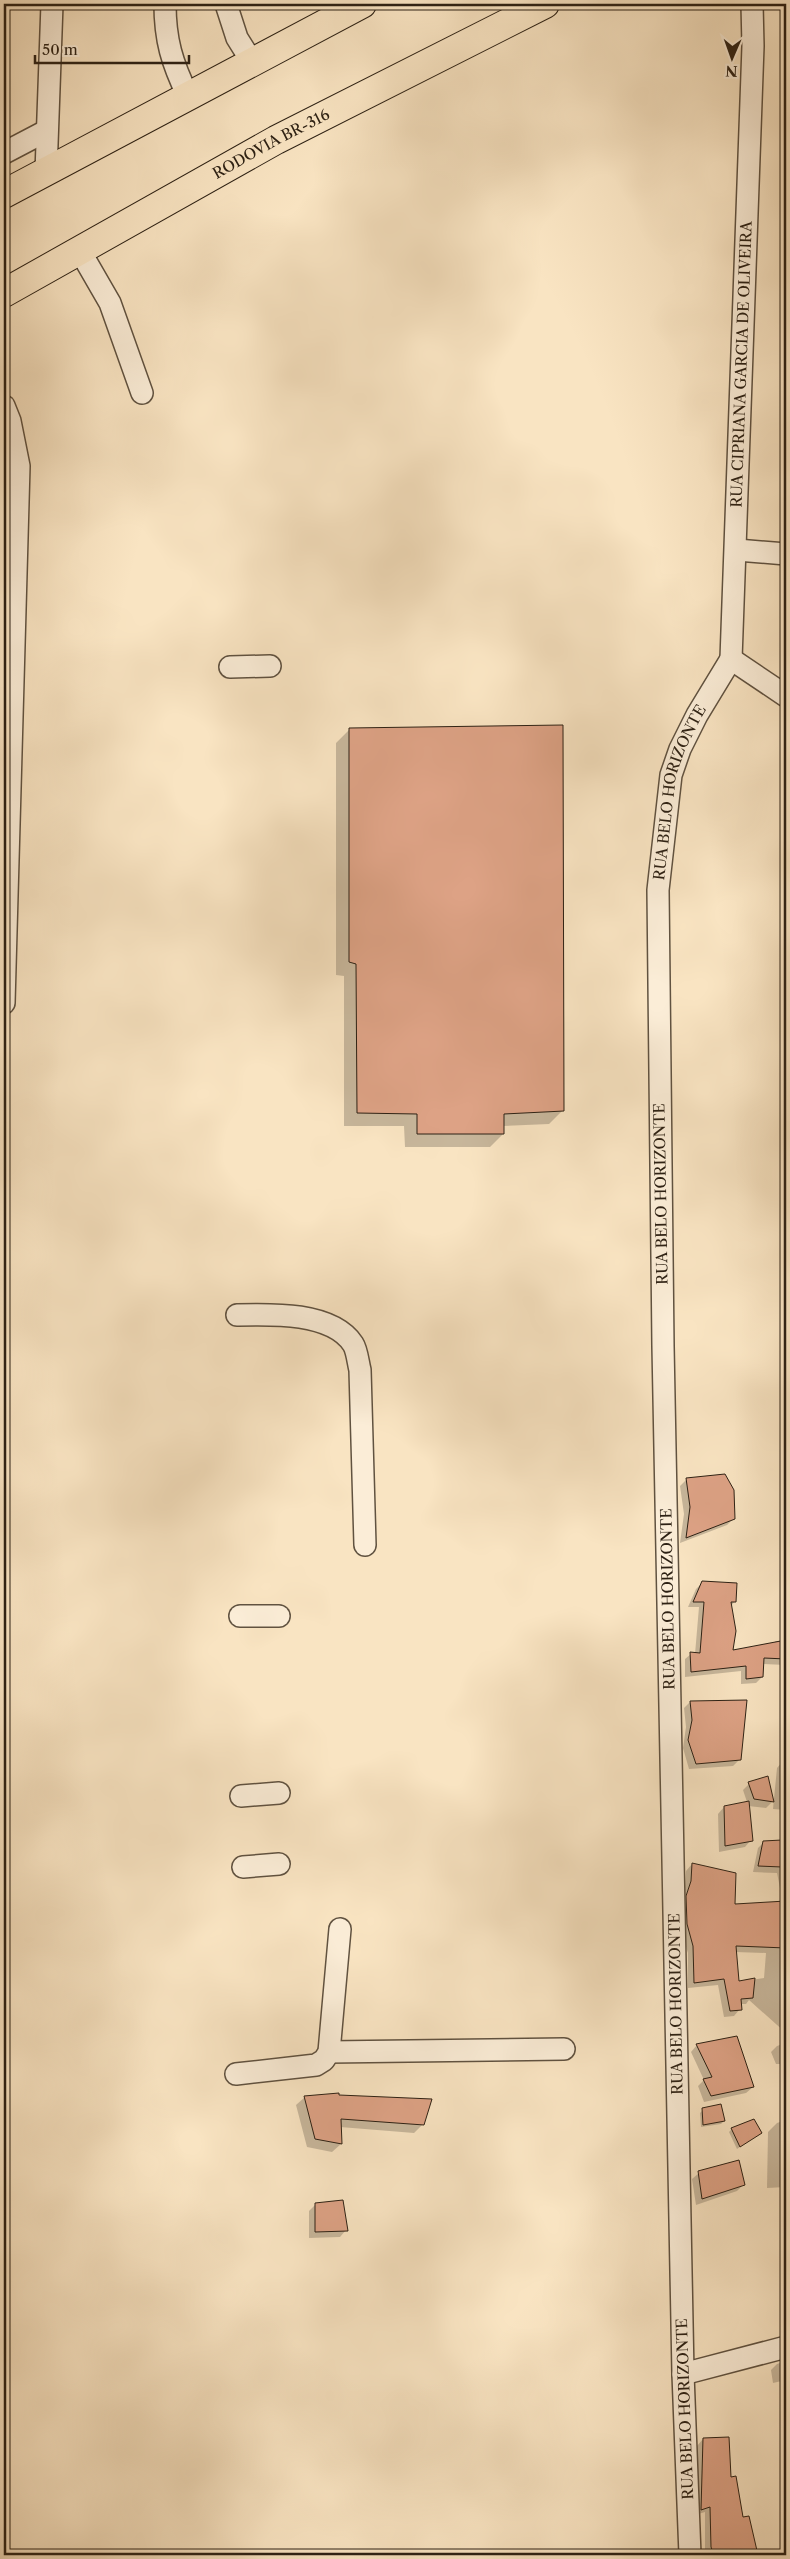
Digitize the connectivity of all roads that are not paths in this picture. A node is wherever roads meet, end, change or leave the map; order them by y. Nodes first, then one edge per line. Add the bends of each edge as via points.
1 (52, 4) edge
2 (165, 4) edge
3 (226, 4) edge
4 (362, 4) edge
5 (545, 4) edge
6 (752, 4) edge
7 (252, 62) junction
8 (188, 96) junction
9 (46, 131) junction
10 (4, 153) edge
11 (46, 172) junction
12 (4, 194) edge
13 (80, 251) junction
14 (4, 293) edge
15 (142, 393) dead end
16 (4, 406) edge
17 (736, 550) junction
18 (786, 554) edge
19 (731, 659) junction
20 (270, 666) dead end
21 (230, 667) dead end
22 (785, 695) edge
23 (4, 1003) edge
24 (237, 1315) dead end
25 (365, 1545) dead end
26 (240, 1616) dead end
27 (279, 1616) dead end
28 (279, 1793) dead end
29 (240, 1796) dead end
30 (279, 1864) dead end
31 (243, 1867) dead end
32 (340, 1929) dead end
33 (564, 2049) dead end
34 (329, 2052) junction
35 (236, 2074) dead end
36 (786, 2347) edge
37 (684, 2374) junction
38 (690, 2555) edge

1 - 9 street
2 - 8 street via 165,32 173,65
3 - 7 street via 237,38
4 - 7 highway
5 - 13 highway, RODOVIA BR-316 via 276,140
6 - 17 street, RUA CIPRIANA GARCIA DE OLIVEIRA
7 - 8 highway
8 - 11 highway
9 - 10 street
9 - 11 street
11 - 12 highway
13 - 14 highway, RODOVIA BR-316
13 - 15 street via 110,303
16 - 23 street via 19,466
17 - 18 street
17 - 19 street, RUA CIPRIANA GARCIA DE OLIVEIRA
19 - 22 street
19 - 37 street, RUA BELO HORIZONTE via 697,715 671,775 658,890 663,1346
20 - 21 street
24 - 25 street via 282,1313 336,1327 353,1344 360,1370
26 - 27 street
28 - 29 street
30 - 31 street
32 - 34 street
33 - 34 street
34 - 35 street via 316,2064
36 - 37 street
37 - 38 street, RUA BELO HORIZONTE

